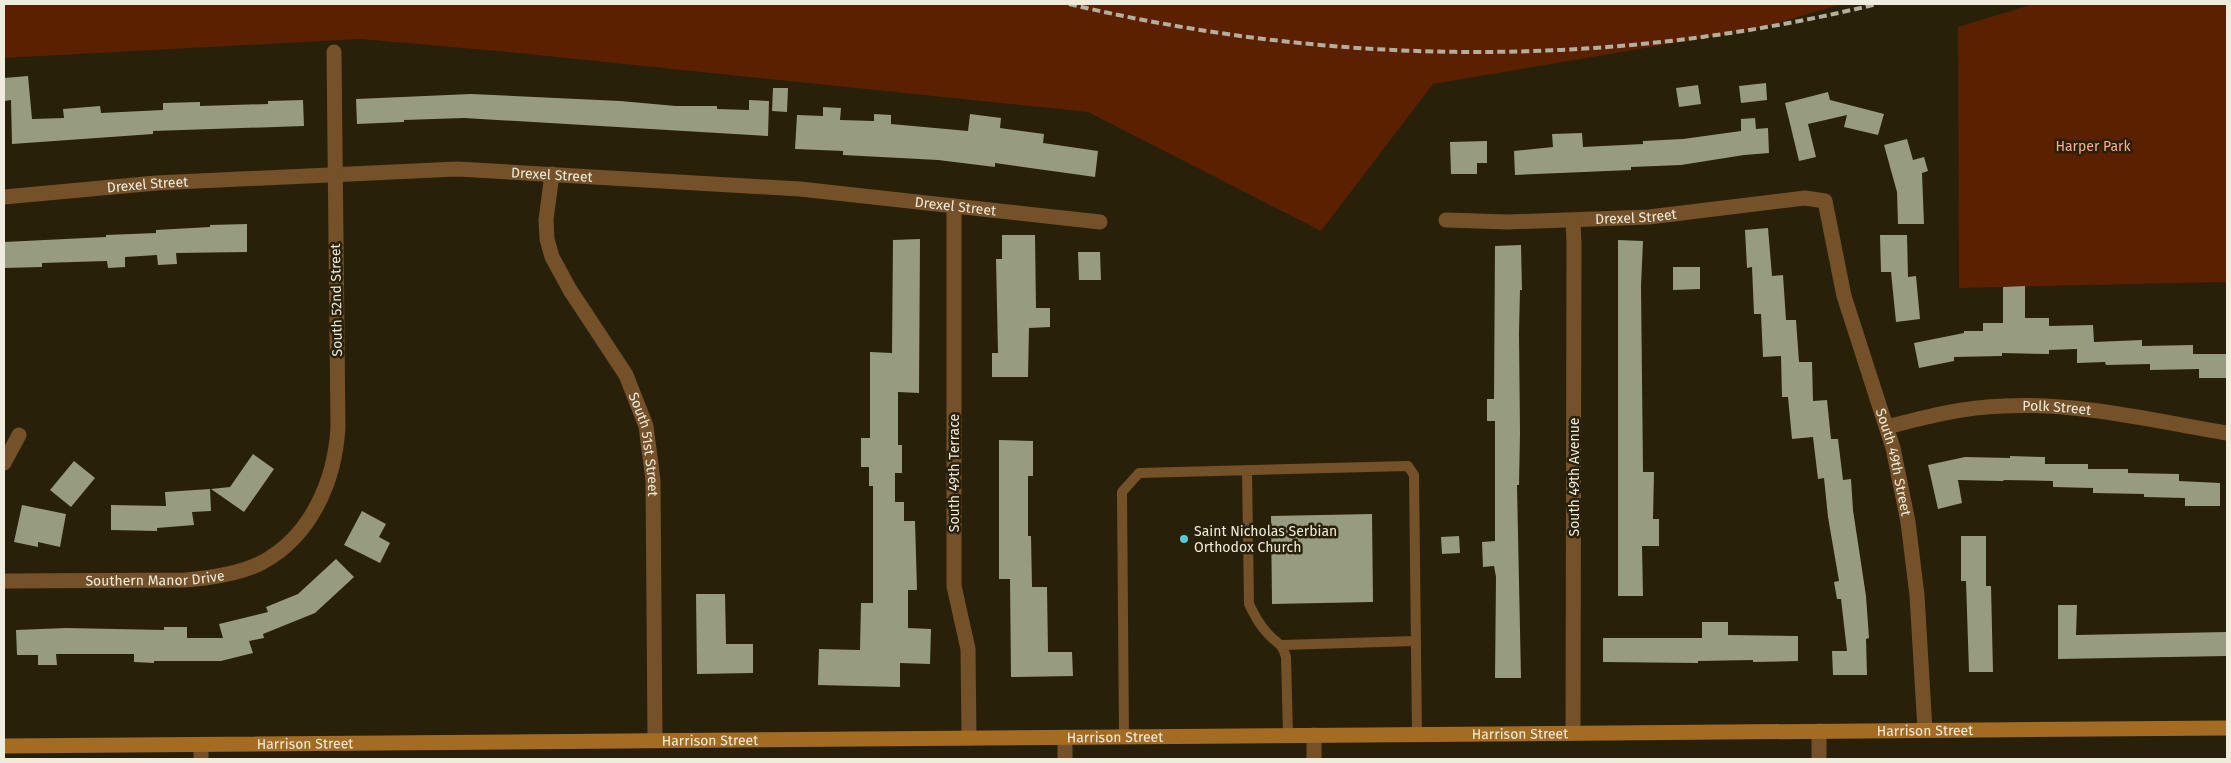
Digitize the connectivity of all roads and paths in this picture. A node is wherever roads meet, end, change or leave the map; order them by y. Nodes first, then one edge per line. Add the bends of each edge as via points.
1 (334, 52) dead end
2 (335, 174) junction
3 (552, 174) junction
4 (4, 197) edge
5 (1825, 201) joint
6 (954, 206) junction
7 (1446, 220) dead end
8 (1573, 221) junction
9 (1100, 222) dead end
10 (1887, 427) junction
11 (2227, 432) edge
12 (19, 435) dead end
13 (4, 463) edge
14 (1247, 470) junction
15 (295, 537) joint
16 (4, 581) edge
17 (1416, 641) junction
18 (1282, 645) junction
19 (2227, 728) edge
20 (1925, 730) junction
21 (1819, 731) junction
22 (1573, 733) junction
23 (1417, 734) junction
24 (1288, 735) junction
25 (1314, 735) junction
26 (1065, 737) junction
27 (1124, 737) junction
28 (969, 738) junction
29 (655, 740) junction
30 (4, 746) edge
31 (201, 752) edge
32 (1065, 759) edge
33 (1314, 759) edge
34 (1820, 759) edge

1 - 2 street, South 52nd Street
2 - 3 street, Drexel Street via 456,169
2 - 4 street, Drexel Street via 156,183
2 - 15 street, South 52nd Street via 337,447 324,494
3 - 6 street, Drexel Street via 800,189
3 - 29 street, South 51st Street via 546,220 552,257 626,375 646,426 653,480
5 - 8 street, Drexel Street via 1805,198 1648,217
5 - 10 street, South 49th Street via 1844,296
6 - 9 street, Drexel Street
6 - 28 street, South 49th Terrace via 954,586 968,649
7 - 8 street, Drexel Street
8 - 22 street, South 49th Avenue
10 - 11 street, Polk Street via 1966,409 2037,405
10 - 20 street, South 49th Street via 1908,522 1917,595
12 - 13 street
14 - 17 lane via 1408,466 1414,475
14 - 18 lane via 1250,604 1256,620 1270,637
14 - 27 lane via 1139,473 1122,492
15 - 16 street, Southern Manor Drive via 263,562 209,578
17 - 18 lane
17 - 23 lane
18 - 24 lane via 1286,657
19 - 20 main road, Harrison Street
20 - 21 main road, Harrison Street
21 - 22 main road, Harrison Street
21 - 34 street
22 - 23 main road, Harrison Street
23 - 25 main road, Harrison Street
24 - 25 main road, Harrison Street
24 - 27 main road, Harrison Street
25 - 33 street
26 - 27 main road, Harrison Street
26 - 28 main road, Harrison Street
26 - 32 street
28 - 29 main road, Harrison Street
29 - 31 main road, Harrison Street
30 - 31 main road, Harrison Street

